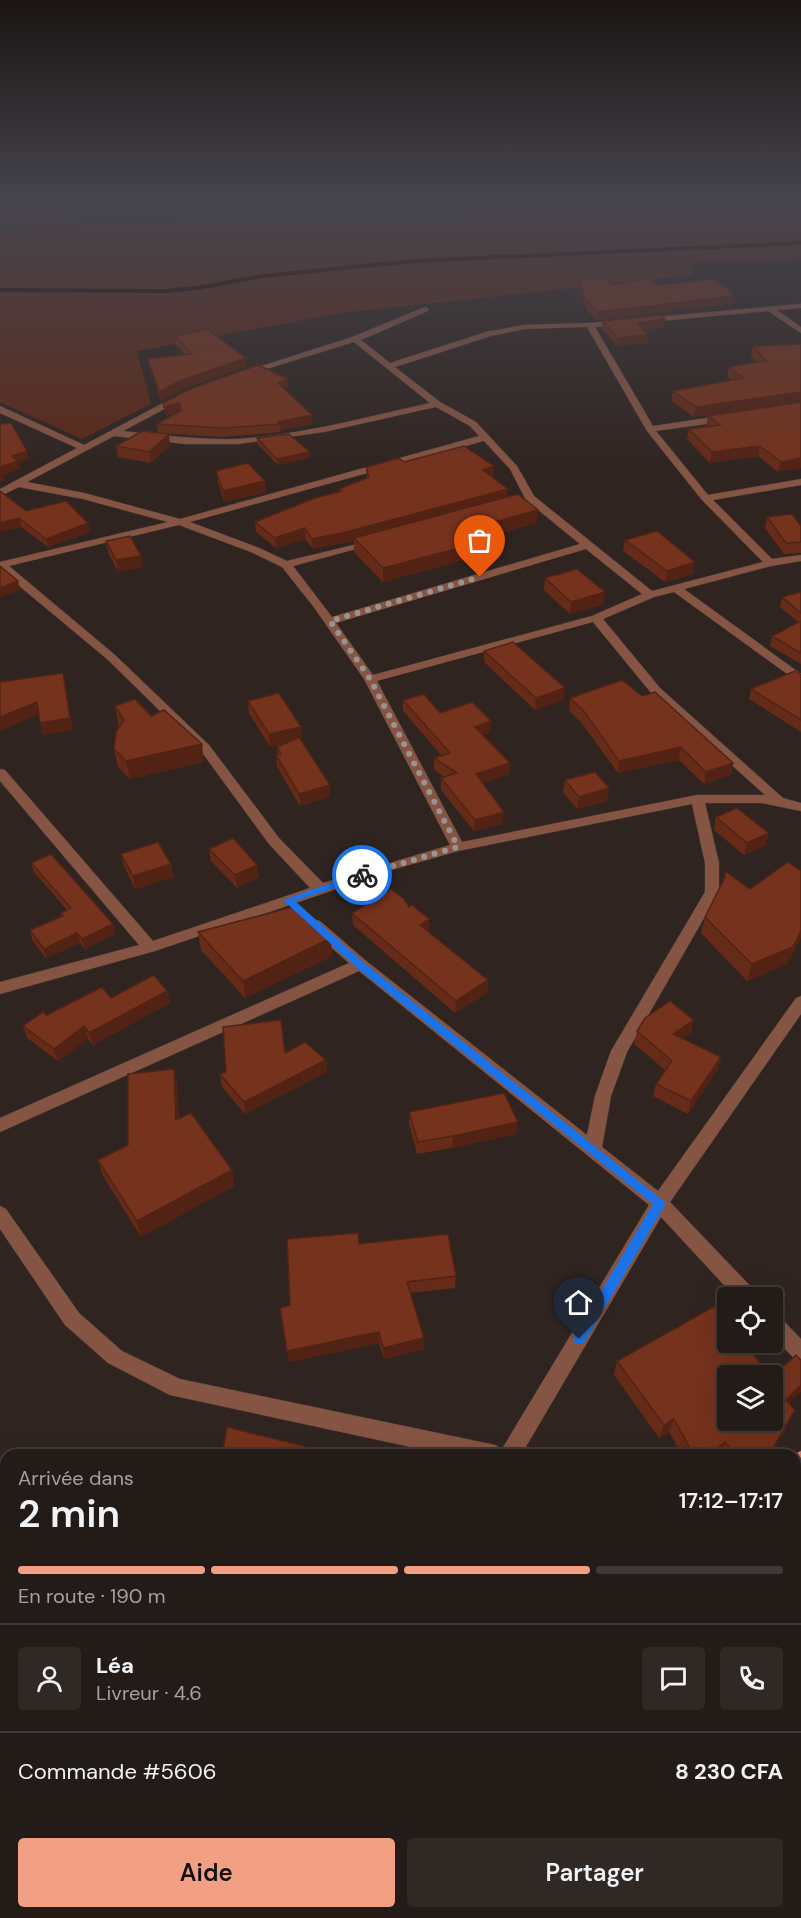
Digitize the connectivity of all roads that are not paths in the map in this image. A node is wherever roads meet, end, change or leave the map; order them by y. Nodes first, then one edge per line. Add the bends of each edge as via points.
1 (801, 306) edge
2 (425, 309) dead end
3 (770, 309) junction
4 (590, 325) junction
5 (801, 331) edge
6 (355, 339) junction
7 (389, 366) junction
8 (233, 376) edge
9 (187, 393) edge
10 (437, 404) junction
11 (0, 409) edge
12 (743, 415) edge
13 (650, 429) junction
14 (114, 433) junction
15 (484, 438) junction
16 (84, 448) junction
17 (801, 482) edge
18 (16, 483) junction
19 (0, 493) edge
20 (706, 498) junction
21 (180, 522) junction
22 (386, 537) edge
23 (587, 545) junction
24 (801, 558) edge
25 (770, 563) junction
26 (1, 565) edge
27 (285, 565) junction
28 (678, 589) junction
29 (650, 595) junction
30 (596, 618) junction
31 (330, 621) junction
32 (370, 679) junction
33 (801, 680) edge
34 (0, 773) edge
35 (697, 799) junction
36 (777, 799) junction
37 (801, 807) edge
38 (458, 847) junction
39 (320, 889) junction
40 (288, 900) junction
41 (150, 947) junction
42 (360, 964) junction
43 (0, 988) edge
44 (801, 1002) edge
45 (0, 1125) edge
46 (592, 1150) junction
47 (660, 1203) junction
48 (0, 1214) edge
49 (739, 1287) edge
50 (783, 1333) edge
51 (801, 1352) edge
52 (467, 1449) edge
53 (514, 1449) edge

1 - 3 street
2 - 6 street
3 - 4 street
3 - 5 street
4 - 7 street via 524,327 489,334
4 - 13 street
6 - 7 street
6 - 8 street
7 - 10 street
9 - 14 street
10 - 14 street via 251,439 210,442
10 - 15 street via 473,424
11 - 16 street
12 - 13 street
13 - 20 street
14 - 16 street
15 - 21 street
15 - 23 street via 514,468 525,500
16 - 18 street
17 - 20 street
18 - 19 street
18 - 21 street via 84,496
20 - 25 street
21 - 26 street
21 - 27 street
22 - 27 street
23 - 29 street
23 - 31 street
24 - 25 street
25 - 28 street
26 - 39 street via 111,657 205,748 274,841
27 - 31 street
28 - 29 street
28 - 33 street
29 - 30 street
30 - 32 street
30 - 36 street via 656,691
31 - 32 street
32 - 38 street
34 - 41 street
35 - 36 street
35 - 38 street
35 - 46 street via 712,863 712,892 619,1051 603,1096
36 - 37 street
38 - 39 street
39 - 40 street
40 - 41 street
40 - 42 street
41 - 43 street
42 - 45 street
42 - 46 street
44 - 47 street
46 - 47 street
47 - 49 street
47 - 53 street
48 - 52 street via 72,1319 115,1357 177,1388
50 - 51 street

